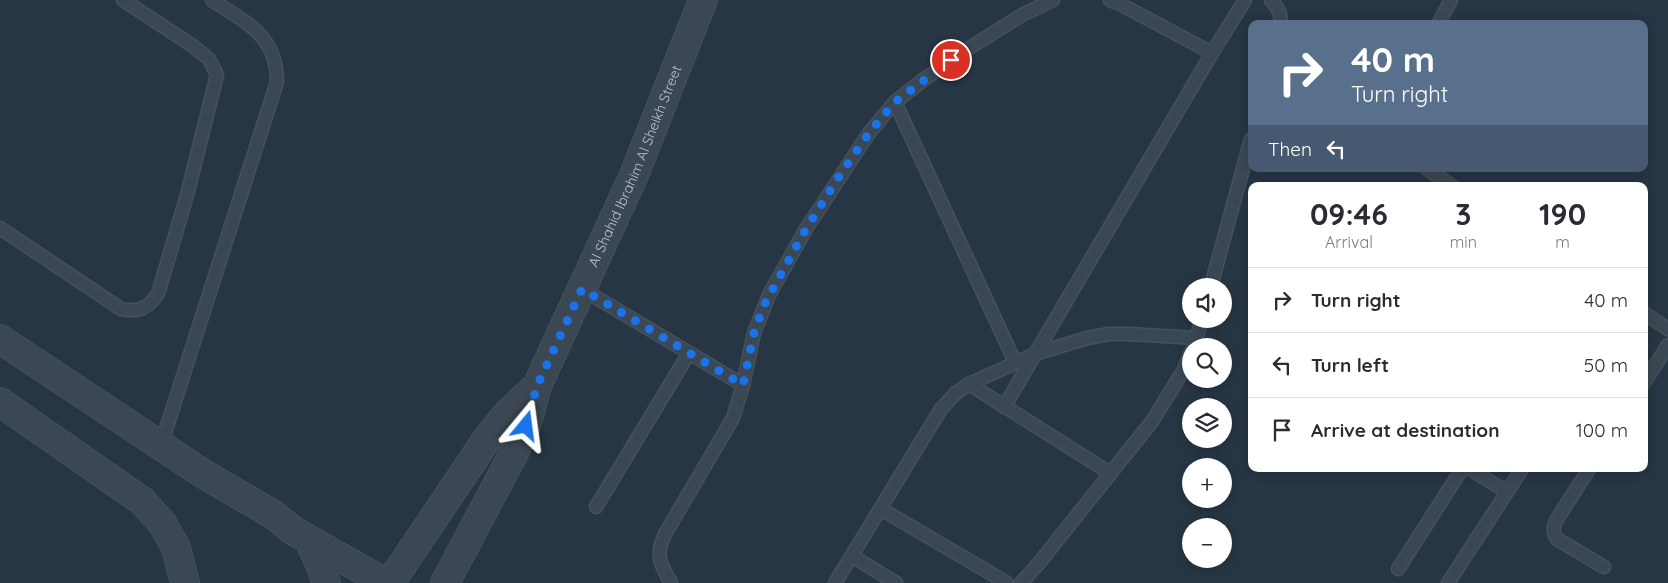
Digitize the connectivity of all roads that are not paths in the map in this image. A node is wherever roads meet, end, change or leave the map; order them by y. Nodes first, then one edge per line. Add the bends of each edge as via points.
1 (123, 0) edge
2 (212, 0) edge
3 (702, 0) edge
4 (1053, 0) edge
5 (1110, 0) edge
6 (1245, 0) edge
7 (1271, 0) edge
8 (1451, 0) edge
9 (1281, 20) edge
10 (1440, 20) edge
11 (1212, 53) junction
12 (895, 102) junction
13 (1248, 150) edge
14 (1431, 172) edge
15 (1446, 182) edge
16 (0, 228) edge
17 (1213, 278) edge
18 (582, 289) junction
19 (1648, 316) edge
20 (1668, 328) edge
21 (0, 339) edge
22 (1182, 341) edge
23 (1668, 345) edge
24 (689, 353) junction
25 (1035, 354) junction
26 (1015, 362) junction
27 (1182, 373) edge
28 (1648, 377) edge
29 (969, 384) junction
30 (743, 385) junction
31 (537, 386) junction
32 (0, 402) edge
33 (1004, 407) junction
34 (161, 445) junction
35 (1460, 472) edge
36 (1475, 472) edge
37 (1520, 472) edge
38 (1587, 472) edge
39 (1110, 473) junction
40 (1507, 492) junction
41 (596, 507) dead end
42 (881, 509) junction
43 (310, 542) junction
44 (852, 556) junction
45 (1604, 567) dead end
46 (1398, 569) dead end
47 (185, 583) edge
48 (326, 583) edge
49 (386, 583) edge
50 (390, 583) edge
51 (444, 583) edge
52 (670, 583) edge
53 (835, 583) edge
54 (896, 583) edge
55 (1007, 583) edge
56 (1021, 583) edge
57 (1448, 583) edge

1 - 16 lane via 193,46 208,59 217,75 158,294 143,309 121,309
2 - 34 lane via 259,32 277,67 276,82
3 - 18 street, Al Shahid Ibrahim Al Sheikh Street via 634,175
4 - 12 lane via 966,50
5 - 11 lane
6 - 11 lane
7 - 9 lane via 1278,8
8 - 10 lane
11 - 25 lane
12 - 26 lane
12 - 30 lane via 838,178 769,295 754,333
13 - 17 lane
14 - 15 lane
18 - 24 lane
18 - 31 street, Al Shahid Ibrahim Al Sheikh Street
19 - 20 lane
21 - 34 street
22 - 25 lane via 1109,334
23 - 28 lane
24 - 30 lane
24 - 41 lane
25 - 26 lane
25 - 33 lane
26 - 29 lane
27 - 39 lane via 1166,401
29 - 33 lane
29 - 42 lane via 941,409
30 - 52 lane via 733,418 659,545 659,556
31 - 50 street, Al Shahid Ibrahim Al Sheikh Street via 489,436
31 - 51 street, Al Shahid Ibrahim Al Sheikh Street via 526,426 514,453
32 - 47 street via 142,501 162,523 176,548
33 - 39 lane
34 - 43 street via 274,515
35 - 46 lane
36 - 40 lane
37 - 40 lane
38 - 45 lane via 1557,519 1553,533
39 - 56 lane
40 - 57 lane
42 - 44 lane
42 - 55 lane
43 - 48 street
43 - 49 street
44 - 53 lane
44 - 54 lane

